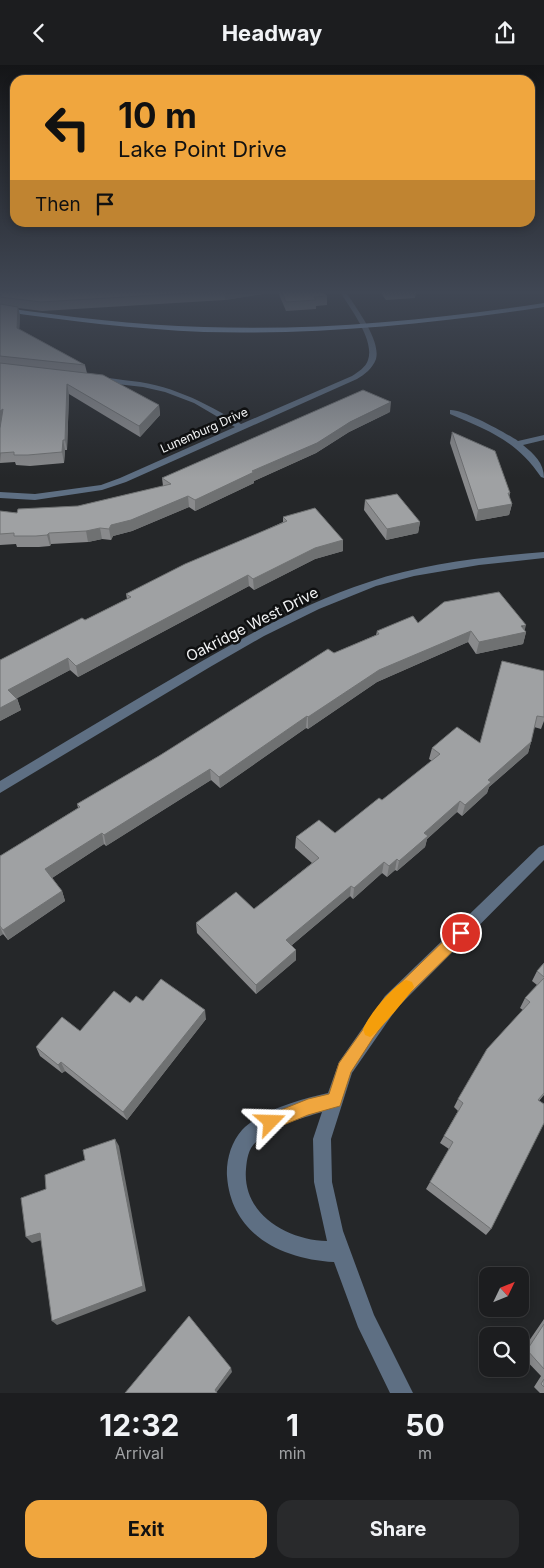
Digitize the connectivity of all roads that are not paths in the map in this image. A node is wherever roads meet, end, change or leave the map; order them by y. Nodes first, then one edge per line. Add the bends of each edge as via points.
1 (373, 354) edge
2 (92, 380) edge
3 (453, 412) dead end
4 (241, 427) junction
5 (544, 437) edge
6 (520, 443) junction
7 (544, 475) edge
8 (0, 495) edge
9 (544, 555) edge
10 (0, 788) edge
11 (544, 851) edge
12 (335, 1100) junction
13 (341, 1252) junction
14 (402, 1393) edge

1 - 4 street, Lunenburg Drive via 365,370 341,385
2 - 4 street via 167,389
3 - 6 street
4 - 8 street, Lunenburg Drive via 102,487 35,497
5 - 6 street
6 - 7 street
9 - 10 street, Oakridge West Drive via 424,570 316,605 214,658
11 - 12 street via 391,1002 345,1068
12 - 13 street via 322,1139 323,1182 333,1231
12 - 13 street via 308,1107 260,1127 243,1142 237,1161 236,1184 242,1204 253,1222 288,1245 321,1253
13 - 14 street via 366,1320

